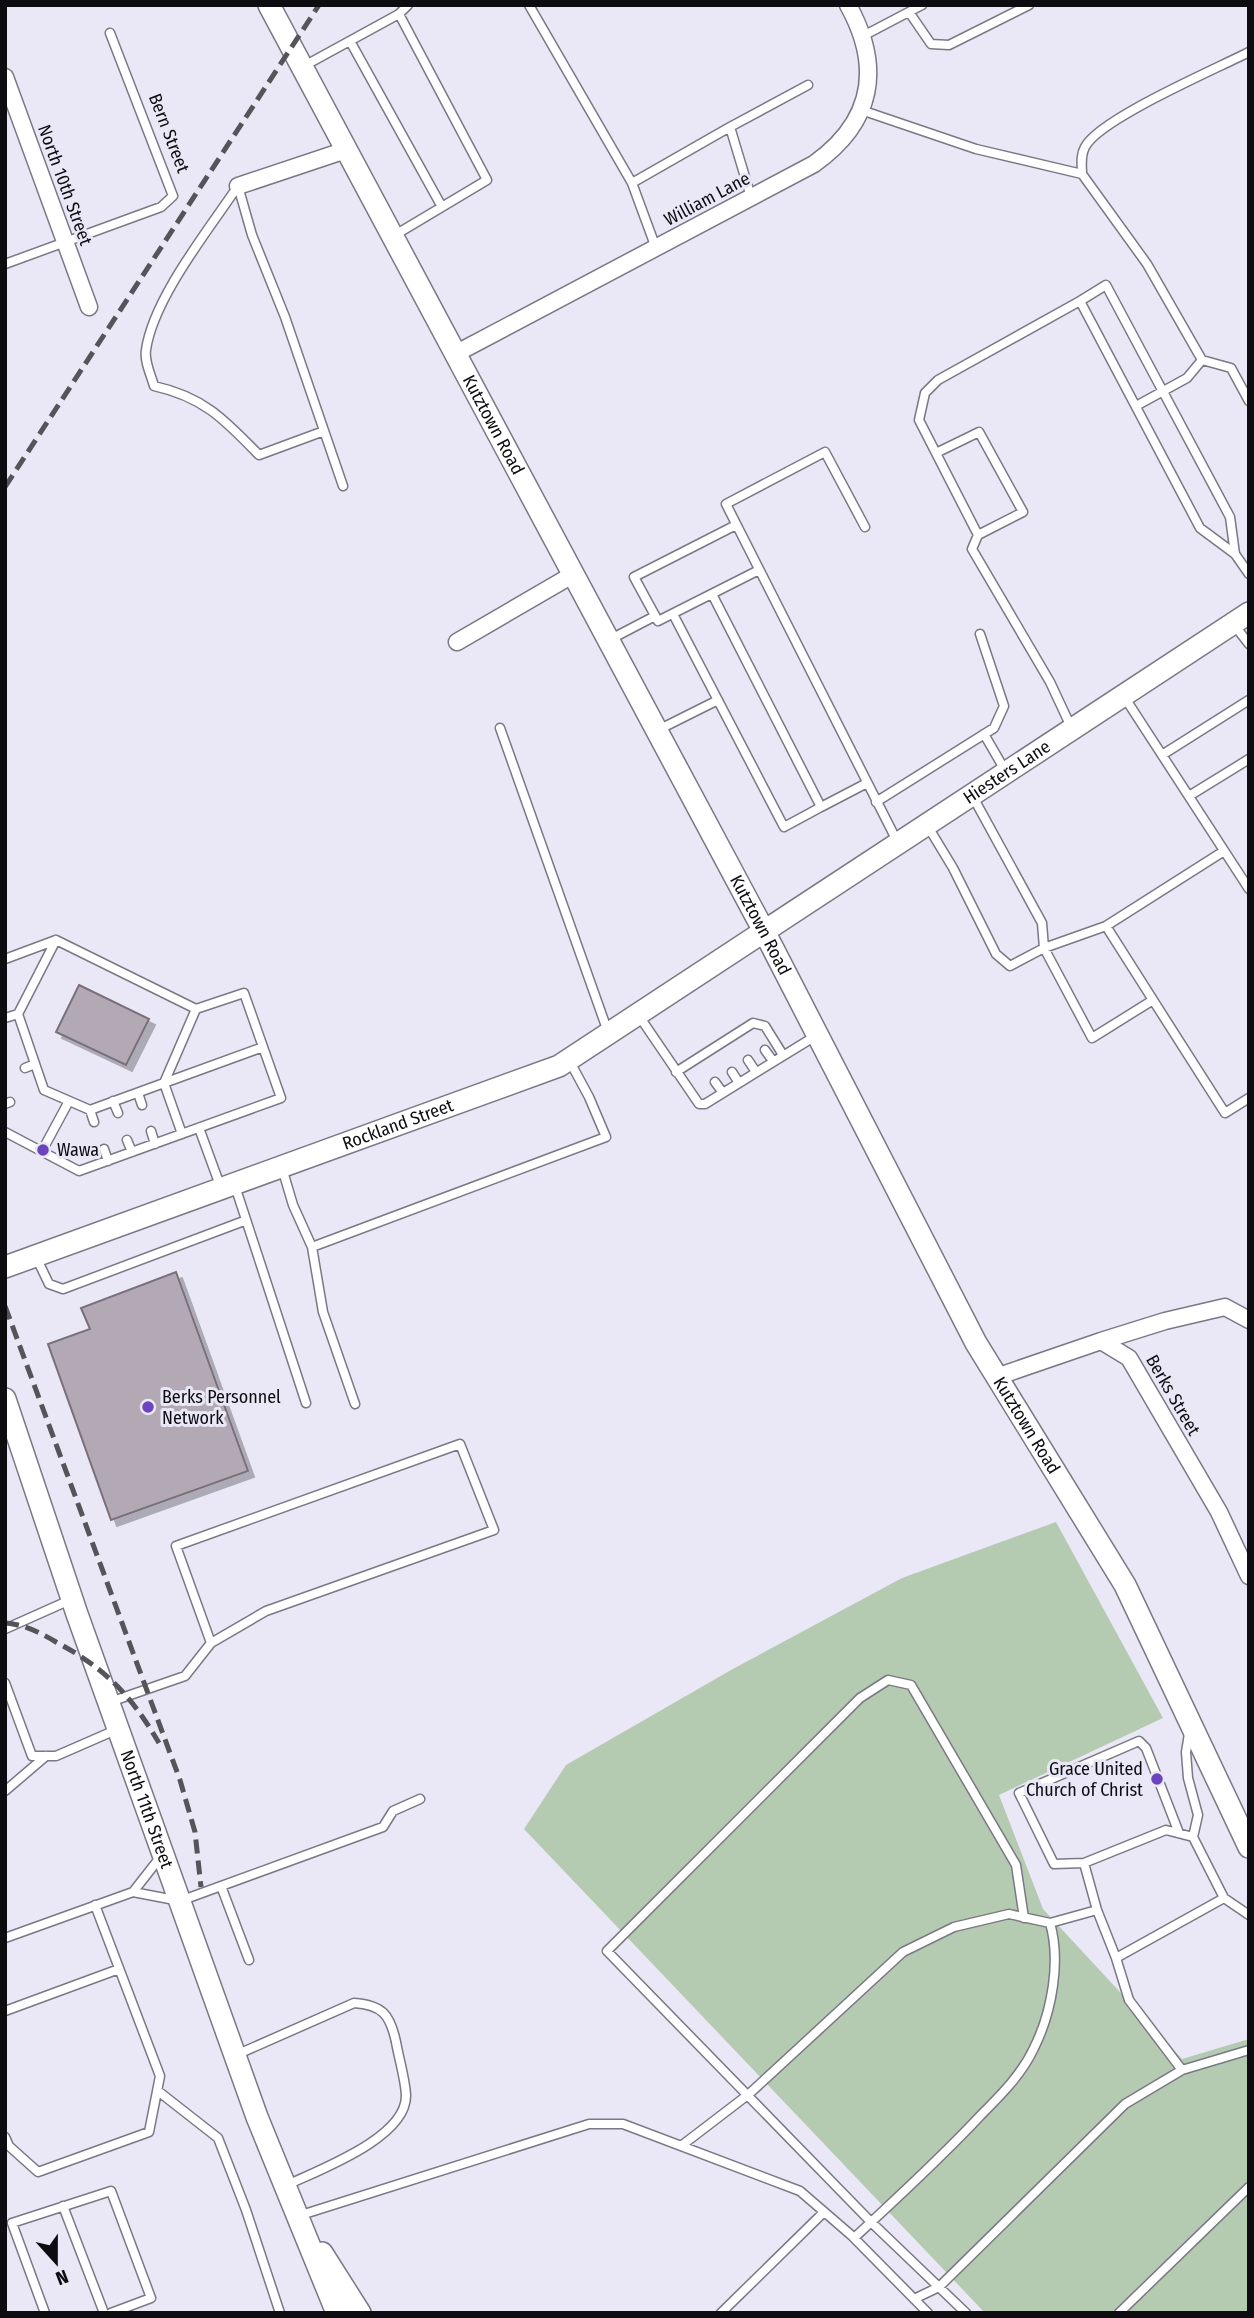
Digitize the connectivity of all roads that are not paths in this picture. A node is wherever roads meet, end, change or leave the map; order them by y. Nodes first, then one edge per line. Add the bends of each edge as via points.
1 (269, 5) edge
2 (408, 5) edge
3 (529, 5) edge
4 (848, 5) edge
5 (922, 5) edge
6 (1029, 5) edge
7 (909, 12) junction
8 (400, 15) junction
9 (110, 33) dead end
10 (863, 36) junction
11 (350, 41) junction
12 (1249, 52) edge
13 (302, 67) junction
14 (5, 77) edge
15 (808, 85) dead end
16 (864, 111) junction
17 (730, 127) junction
18 (346, 150) junction
19 (1082, 174) junction
20 (632, 183) junction
21 (238, 186) junction
22 (751, 197) junction
23 (442, 207) junction
24 (393, 237) junction
25 (66, 242) junction
26 (656, 248) junction
27 (5, 264) edge
28 (1080, 301) junction
29 (89, 307) dead end
30 (455, 354) junction
31 (1202, 360) junction
32 (1163, 392) junction
33 (1249, 401) edge
34 (1136, 407) junction
35 (324, 431) junction
36 (936, 453) junction
37 (343, 486) dead end
38 (736, 525) junction
39 (865, 527) dead end
40 (978, 536) junction
41 (1235, 554) junction
42 (759, 570) junction
43 (574, 574) junction
44 (1249, 574) edge
45 (712, 594) junction
46 (673, 614) junction
47 (655, 616) junction
48 (1241, 618) edge
49 (980, 634) dead end
50 (609, 640) junction
51 (457, 642) dead end
52 (1249, 644) edge
53 (1123, 695) junction
54 (718, 700) junction
55 (1249, 700) edge
56 (500, 728) dead end
57 (1072, 729) junction
58 (657, 730) junction
59 (984, 734) junction
60 (1162, 755) junction
61 (1249, 758) edge
62 (1006, 772) junction
63 (867, 783) junction
64 (971, 795) junction
65 (1189, 796) junction
66 (876, 802) junction
67 (821, 807) junction
68 (927, 825) junction
69 (898, 844) junction
70 (1224, 851) junction
71 (1249, 889) edge
72 (1106, 926) junction
73 (765, 933) junction
74 (56, 940) junction
75 (1044, 948) junction
76 (5, 959) edge
77 (1153, 1000) junction
78 (196, 1009) junction
79 (18, 1014) junction
80 (639, 1016) junction
81 (5, 1018) edge
82 (818, 1034) junction
83 (609, 1035) junction
84 (732, 1036) junction
85 (27, 1041) junction
86 (17, 1045) dead end
87 (738, 1045) dead end
88 (263, 1047) junction
89 (715, 1047) junction
90 (765, 1049) dead end
91 (783, 1055) junction
92 (721, 1056) dead end
93 (698, 1058) junction
94 (569, 1060) junction
95 (748, 1060) dead end
96 (773, 1061) junction
97 (35, 1064) junction
98 (704, 1067) dead end
99 (25, 1068) dead end
100 (676, 1072) junction
101 (732, 1072) dead end
102 (756, 1072) junction
103 (715, 1082) dead end
104 (164, 1083) junction
105 (739, 1083) junction
106 (44, 1090) junction
107 (34, 1093) dead end
108 (138, 1093) junction
109 (723, 1093) junction
110 (1249, 1098) edge
111 (69, 1101) junction
112 (113, 1101) junction
113 (142, 1105) dead end
114 (90, 1110) junction
115 (118, 1113) dead end
116 (94, 1122) dead end
117 (199, 1128) junction
118 (151, 1131) dead end
119 (5, 1132) edge
120 (182, 1134) junction
121 (127, 1140) dead end
122 (155, 1143) junction
123 (104, 1149) dead end
124 (42, 1151) junction
125 (132, 1152) junction
126 (108, 1161) junction
127 (282, 1168) junction
128 (228, 1188) junction
129 (244, 1221) junction
130 (312, 1247) junction
131 (36, 1256) junction
132 (5, 1267) edge
133 (1249, 1320) edge
134 (1101, 1341) junction
135 (999, 1376) junction
136 (5, 1399) edge
137 (306, 1403) dead end
138 (355, 1404) dead end
139 (12, 1438) edge
140 (1249, 1576) edge
141 (72, 1599) junction
142 (5, 1629) edge
143 (211, 1643) junction
144 (5, 1684) edge
145 (109, 1703) junction
146 (1191, 1724) junction
147 (118, 1729) junction
148 (47, 1756) junction
149 (5, 1791) edge
150 (420, 1799) dead end
151 (1178, 1833) junction
152 (1193, 1836) junction
153 (1249, 1847) edge
154 (163, 1854) junction
155 (1084, 1863) junction
156 (221, 1886) junction
157 (133, 1892) junction
158 (1224, 1898) junction
159 (180, 1901) junction
160 (95, 1905) junction
161 (1097, 1910) junction
162 (1249, 1915) edge
163 (1024, 1917) junction
164 (1050, 1923) junction
165 (5, 1938) edge
166 (1116, 1958) junction
167 (249, 1960) dead end
168 (119, 1969) junction
169 (5, 2011) edge
170 (1249, 2050) edge
171 (235, 2056) junction
172 (1182, 2070) junction
173 (158, 2091) junction
174 (750, 2094) junction
175 (5, 2137) edge
176 (681, 2146) junction
177 (285, 2186) junction
178 (1249, 2187) edge
179 (62, 2206) junction
180 (824, 2212) junction
181 (298, 2216) junction
182 (871, 2222) junction
183 (854, 2238) junction
184 (939, 2287) junction
185 (914, 2299) junction
186 (46, 2313) edge
187 (104, 2313) edge
188 (111, 2313) edge
189 (280, 2313) edge
190 (337, 2313) edge
191 (360, 2313) edge
192 (720, 2313) edge
193 (928, 2313) edge
194 (966, 2313) edge
195 (1119, 2313) edge

1 - 13 main road, Kutztown Road
2 - 8 lane
3 - 20 lane
4 - 10 street, William Lane
5 - 7 lane
6 - 7 lane via 949,45 931,44
7 - 10 lane
8 - 11 lane
8 - 23 lane via 487,180
9 - 25 lane, Bern Street via 173,196 162,207
10 - 16 street, William Lane via 869,79
11 - 13 lane
11 - 23 lane
12 - 19 lane via 1120,118 1086,144
13 - 18 main road, Kutztown Road
14 - 25 street, North 10th Street
15 - 17 lane
16 - 19 lane via 976,149
16 - 22 street, William Lane via 833,151
17 - 20 lane
17 - 22 lane
18 - 21 street
18 - 24 main road, Kutztown Road
19 - 31 lane via 1147,264
20 - 26 lane
21 - 35 lane
21 - 35 lane via 187,260 153,323 145,352 154,386 219,413 259,456
22 - 26 street, William Lane
23 - 24 lane
24 - 30 main road, Kutztown Road
25 - 27 lane, Bern Street
25 - 29 street, North 10th Street
26 - 30 street, William Lane
28 - 32 lane via 1106,285
28 - 34 lane
28 - 36 lane via 938,380 925,393 919,420
30 - 43 main road, Kutztown Road
31 - 32 lane via 1187,378
31 - 33 lane via 1231,368
32 - 34 lane
32 - 41 lane via 1230,517
34 - 41 lane via 1200,528
35 - 37 lane
36 - 40 lane
36 - 40 lane via 979,432 1023,512
38 - 39 lane via 726,504 825,452
38 - 42 lane
38 - 47 lane via 635,577
40 - 57 lane via 972,549 1050,682
41 - 44 lane
42 - 45 lane
42 - 63 lane
43 - 50 main road, Kutztown Road
43 - 51 street
45 - 46 lane
45 - 67 lane
46 - 47 lane via 658,621
46 - 54 lane
47 - 50 lane
48 - 52 lane
48 - 53 main road, Hiesters Lane
49 - 59 lane via 1004,706 994,728
50 - 58 main road, Kutztown Road
53 - 57 main road, Hiesters Lane
53 - 60 lane
54 - 58 lane
54 - 67 lane via 784,827
55 - 60 lane
56 - 83 lane
57 - 62 main road, Hiesters Lane
58 - 73 main road, Kutztown Road
59 - 62 lane
59 - 66 lane
60 - 65 lane
61 - 65 lane
62 - 64 main road, Hiesters Lane
63 - 66 lane
63 - 67 lane
64 - 68 main road, Hiesters Lane
64 - 75 lane via 1042,923
65 - 70 lane
66 - 69 lane
68 - 69 main road, Hiesters Lane
68 - 75 lane via 996,954 1010,966
69 - 73 main road, Hiesters Lane
70 - 71 lane
70 - 72 lane
72 - 75 lane
72 - 77 lane
73 - 80 main road, Rockland Street
73 - 82 main road, Kutztown Road
74 - 76 lane
74 - 78 lane
74 - 79 lane
75 - 77 lane via 1092,1038
77 - 110 lane via 1225,1113
78 - 88 lane via 244,993
78 - 104 lane
79 - 81 lane
79 - 85 lane
80 - 83 main road, Rockland Street
80 - 100 lane
82 - 91 lane
82 - 135 main road, Kutztown Road via 976,1343
83 - 94 main road, Rockland Street
84 - 87 lane
84 - 89 lane
84 - 91 lane via 759,1022
85 - 86 lane
85 - 97 lane
88 - 104 lane
88 - 117 lane via 281,1098
89 - 92 lane
89 - 93 lane
90 - 96 lane
91 - 96 lane
93 - 98 lane
93 - 100 lane
94 - 127 main road, Rockland Street via 529,1079
94 - 130 lane via 606,1137
95 - 102 lane
96 - 102 lane
97 - 99 lane
97 - 106 lane
100 - 109 lane via 699,1104
101 - 105 lane
102 - 105 lane
103 - 109 lane
104 - 108 lane
104 - 120 lane
105 - 109 lane
106 - 107 lane
106 - 111 lane
108 - 112 lane
108 - 113 lane
111 - 114 lane
111 - 124 lane
112 - 114 lane
112 - 115 lane
114 - 116 lane
117 - 120 lane
117 - 128 lane
118 - 122 lane
119 - 124 lane
120 - 122 lane
121 - 125 lane
122 - 125 lane
123 - 126 lane
124 - 126 lane via 79,1171
125 - 126 lane
127 - 128 main road, Rockland Street
127 - 130 lane
128 - 129 lane
128 - 131 main road, Rockland Street
129 - 131 lane via 64,1289 49,1284
129 - 137 lane
130 - 138 lane via 323,1312
131 - 132 main road, Rockland Street
133 - 134 street via 1225,1307
134 - 135 street
134 - 140 street, Berks Street via 1129,1358 1219,1512
135 - 146 main road, Kutztown Road via 1125,1585
136 - 139 main road, North 11th Street
139 - 141 main road, North 11th Street
141 - 142 lane
141 - 145 main road, North 11th Street
143 - 143 lane via 176,1546 460,1444 494,1530 266,1611
143 - 145 lane via 185,1676
144 - 148 lane via 32,1756
145 - 147 main road, North 11th Street
146 - 152 lane via 1186,1752 1198,1815
146 - 153 main road, Kutztown Road
147 - 148 lane
147 - 154 main road, North 11th Street
148 - 149 lane
150 - 156 lane via 393,1811 383,1827
151 - 152 lane
151 - 155 lane via 1166,1830
151 - 155 lane via 1146,1748 1139,1741 1019,1793 1054,1864
152 - 158 lane
154 - 157 lane
154 - 159 main road, North 11th Street
155 - 161 lane
156 - 159 lane
156 - 167 lane
157 - 159 lane
157 - 160 lane
158 - 162 lane
158 - 166 lane
159 - 171 main road, North 11th Street
160 - 165 lane
160 - 168 lane
161 - 164 lane
161 - 166 lane
163 - 164 lane
163 - 174 lane via 1009,1914 954,1927 903,1952
163 - 174 lane via 1016,1866 911,1685 888,1680 860,1698 607,1951
164 - 182 lane via 1056,1945 1049,2003 1035,2048 973,2124
166 - 172 lane via 1129,2000
168 - 169 lane
168 - 173 lane via 160,2076
170 - 172 lane
171 - 177 main road, North 11th Street
171 - 177 lane via 354,2003 374,2004 392,2021 406,2096 403,2111 375,2141
172 - 184 lane via 1125,2104
173 - 175 lane via 149,2132 38,2172
173 - 189 lane via 218,2138
174 - 176 lane
174 - 182 lane
176 - 180 lane via 800,2191
176 - 181 lane via 623,2123 589,2124
177 - 181 main road, North 11th Street
178 - 195 lane
179 - 186 lane via 12,2223
179 - 187 lane
179 - 188 lane via 111,2191 150,2298
180 - 183 lane
180 - 192 lane
181 - 190 main road, North 11th Street
181 - 191 main road, North 11th Street
182 - 183 lane
182 - 184 lane
183 - 185 lane
184 - 185 lane
184 - 194 lane
185 - 193 lane

